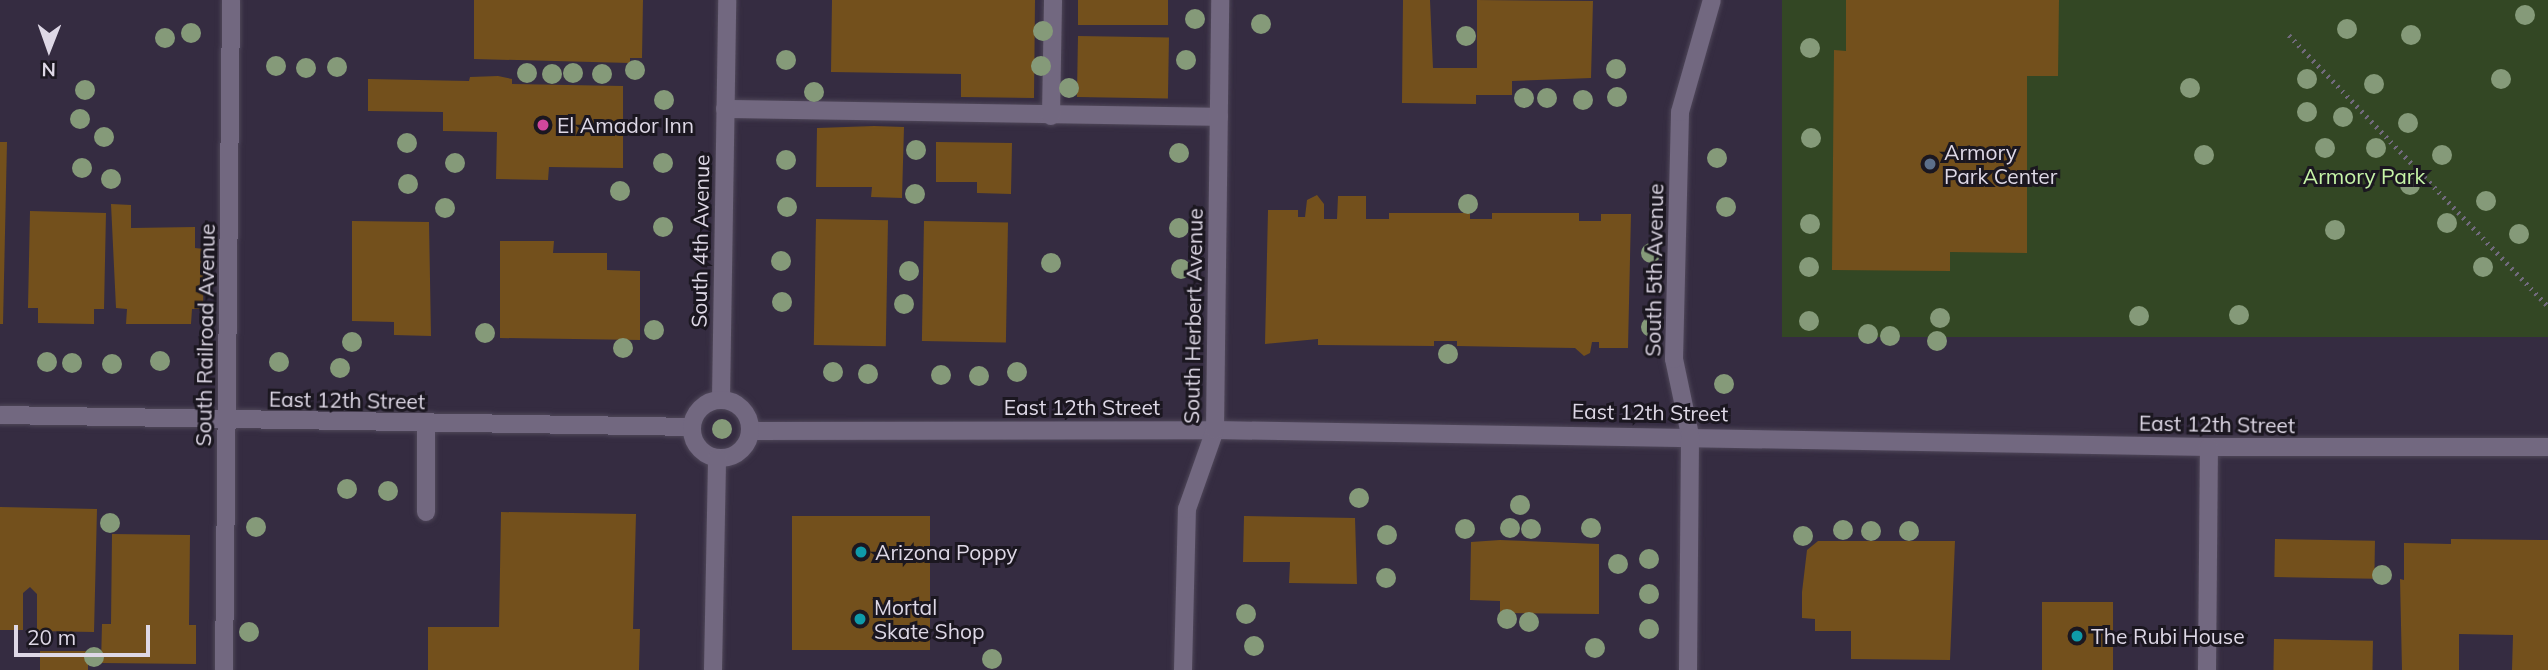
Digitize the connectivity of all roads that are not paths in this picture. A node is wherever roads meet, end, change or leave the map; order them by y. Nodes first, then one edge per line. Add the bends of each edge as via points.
1 (231, 0) edge
2 (727, 0) edge
3 (1053, 0) edge
4 (1220, 0) edge
5 (1712, 0) edge
6 (725, 109) junction
7 (1051, 116) junction
8 (1219, 117) junction
9 (721, 399) junction
10 (0, 415) edge
11 (227, 419) junction
12 (426, 425) junction
13 (692, 427) junction
14 (1215, 430) junction
15 (751, 431) junction
16 (1690, 435) junction
17 (2209, 447) junction
18 (2548, 447) edge
19 (717, 458) junction
20 (426, 512) dead end
21 (224, 670) edge
22 (713, 670) edge
23 (1183, 670) edge
24 (1688, 670) edge
25 (2207, 670) edge

1 - 11 street, South Railroad Avenue
2 - 6 street, South 4th Avenue
3 - 7 street
4 - 8 street, South Herbert Avenue
5 - 16 street, South 5th Avenue via 1680,112 1674,359
6 - 7 street
6 - 9 street, South 4th Avenue
7 - 8 street
8 - 14 street, South Herbert Avenue
9 - 13 street via 703,406
9 - 15 street via 739,405
10 - 11 street, East 12th Street
11 - 12 street, East 12th Street
11 - 21 street, South Railroad Avenue
12 - 13 street, East 12th Street
12 - 20 street
13 - 19 street via 699,449
14 - 15 street, East 12th Street
14 - 16 street, East 12th Street
14 - 23 street, South Herbert Avenue via 1187,509
15 - 19 street via 743,448
16 - 17 street, East 12th Street
16 - 24 street, South 5th Avenue
17 - 18 street, East 12th Street
17 - 25 street
19 - 22 street

